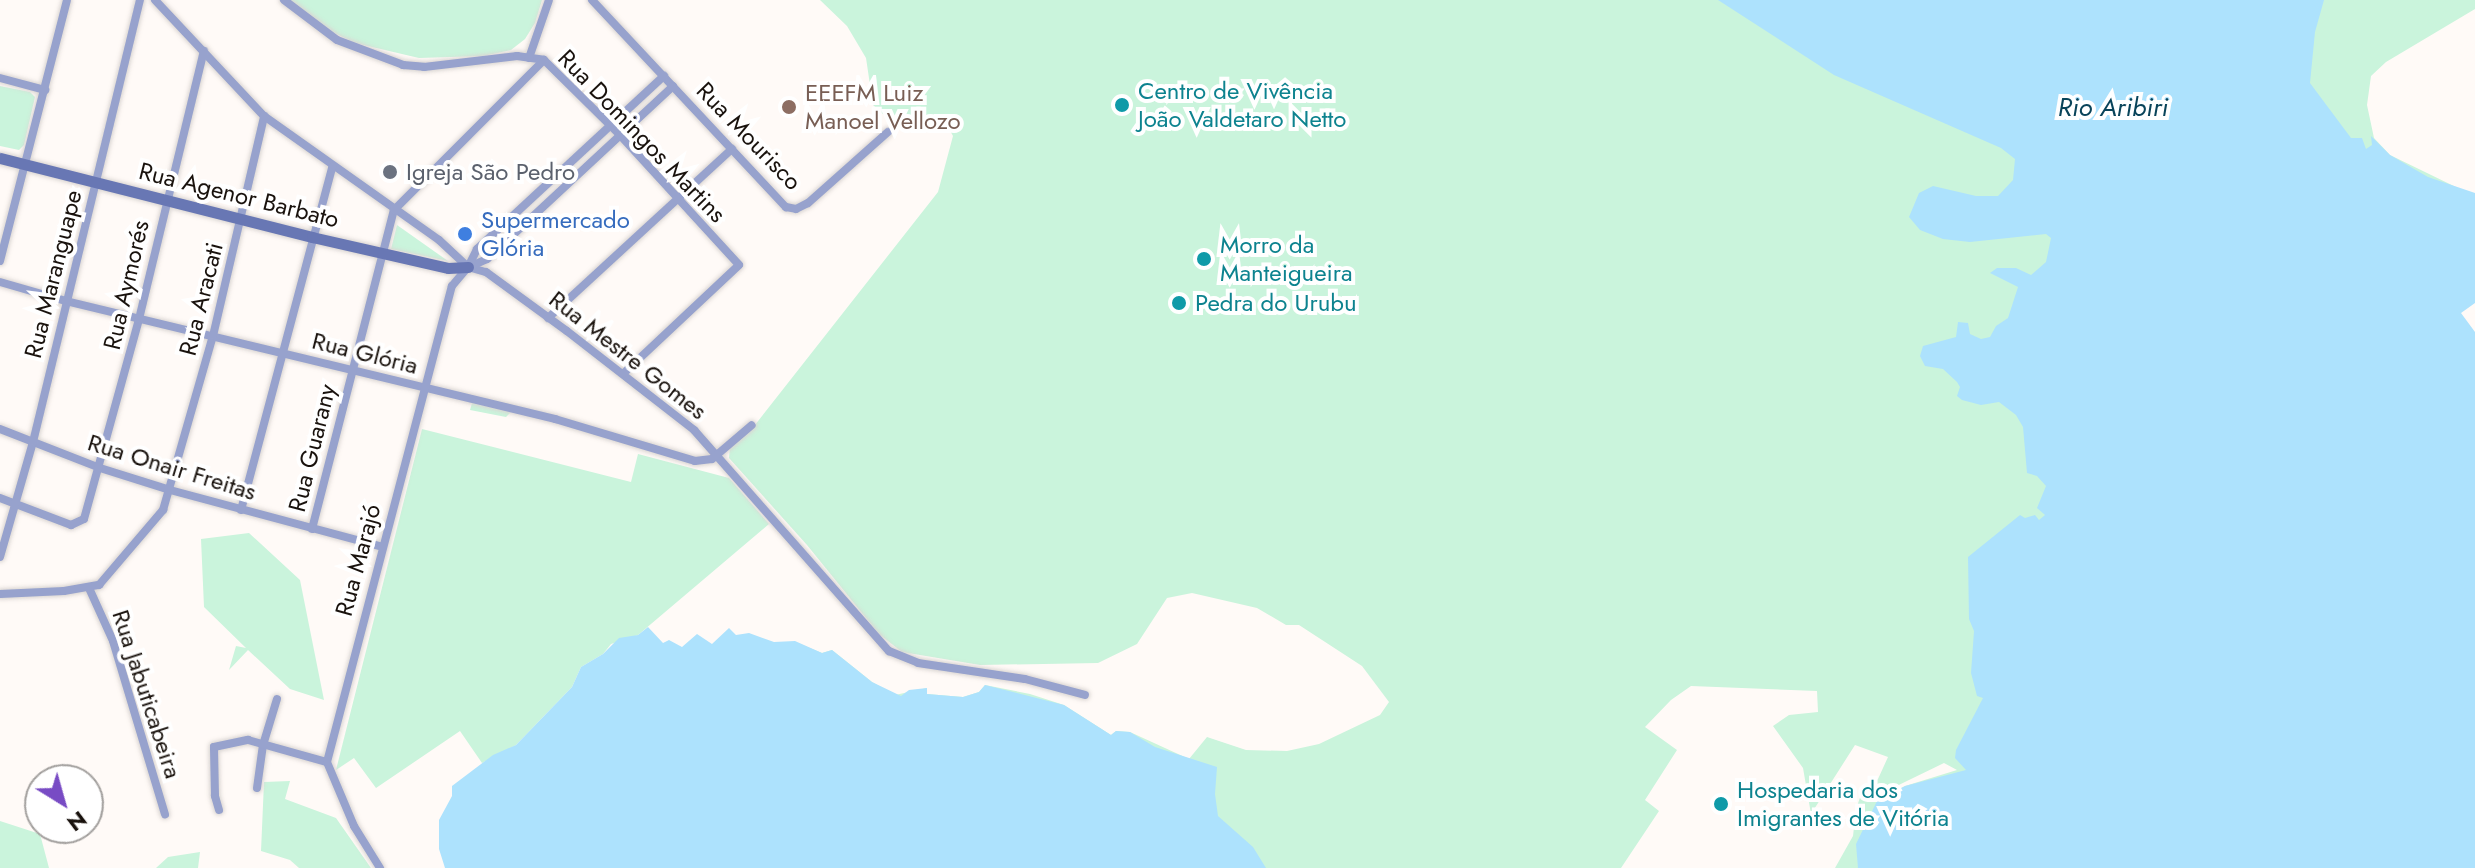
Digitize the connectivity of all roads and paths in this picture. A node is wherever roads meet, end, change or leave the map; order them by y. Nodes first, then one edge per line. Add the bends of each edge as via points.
1 (67, 0) edge
2 (140, 0) edge
3 (155, 0) edge
4 (284, 0) edge
5 (549, 0) edge
6 (592, 0) edge
7 (204, 51) junction
8 (529, 58) junction
9 (544, 60) junction
10 (664, 76) junction
11 (0, 78) edge
12 (673, 86) junction
13 (45, 90) junction
14 (264, 116) junction
15 (609, 125) junction
16 (888, 132) dead end
17 (620, 135) junction
18 (732, 149) junction
19 (0, 158) edge
20 (27, 163) junction
21 (332, 167) junction
22 (96, 181) junction
23 (166, 200) junction
24 (678, 200) junction
25 (394, 210) junction
26 (241, 219) junction
27 (312, 237) junction
28 (385, 253) junction
29 (0, 261) edge
30 (468, 267) junction
31 (0, 282) edge
32 (66, 301) junction
33 (548, 318) junction
34 (139, 319) junction
35 (213, 336) junction
36 (282, 353) junction
37 (352, 370) junction
38 (624, 373) junction
39 (424, 388) junction
40 (752, 425) dead end
41 (0, 429) edge
42 (33, 442) junction
43 (717, 456) junction
44 (100, 468) junction
45 (170, 490) junction
46 (0, 498) edge
47 (14, 504) junction
48 (241, 510) junction
49 (312, 529) junction
50 (382, 547) junction
51 (0, 557) edge
52 (89, 588) junction
53 (0, 594) edge
54 (1085, 695) dead end
55 (277, 699) dead end
56 (263, 745) junction
57 (327, 762) junction
58 (257, 788) dead end
59 (219, 810) dead end
60 (165, 814) dead end
61 (380, 868) edge

1 - 13 street
2 - 22 street, Rua Maranguape
3 - 7 street, Rua Mestre Gomes
4 - 8 street, Rua Domingos Martins via 337,40 403,65
5 - 8 street
6 - 10 street, Rua Mourisco
7 - 14 street, Rua Mestre Gomes
7 - 23 street, Rua Aymorés
8 - 9 street, Rua Domingos Martins
9 - 15 street, Rua Domingos Martins
9 - 25 street
10 - 12 street, Rua Mourisco
10 - 15 street, Rua Marajó
11 - 13 street
12 - 17 street, Rua Marajó
12 - 18 street, Rua Mourisco
13 - 20 street
14 - 21 street, Rua Mestre Gomes
14 - 26 street, Rua Aracati
15 - 17 street, Rua Domingos Martins
15 - 30 street, Rua Marajó via 477,249
16 - 18 street, Rua Mourisco via 796,209 782,203
17 - 24 street, Rua Domingos Martins
17 - 30 street, Rua Marajó via 487,259
18 - 24 street
19 - 20 street, Rua Agenor Barbato
20 - 22 street, Rua Agenor Barbato
20 - 29 street
21 - 25 street, Rua Mestre Gomes
21 - 27 street
22 - 23 street, Rua Agenor Barbato
22 - 32 street, Rua Maranguape
23 - 26 street, Rua Agenor Barbato
23 - 34 street, Rua Aymorés
24 - 33 street
24 - 38 street, Rua Domingos Martins via 739,265
25 - 28 street, Rua Guarany
25 - 30 street, Rua Mestre Gomes
26 - 27 street, Rua Agenor Barbato
26 - 35 street, Rua Aracati
27 - 28 street, Rua Agenor Barbato
27 - 36 street
28 - 30 street, Rua Agenor Barbato via 448,268
28 - 37 street, Rua Guarany
30 - 33 street, Rua Mestre Gomes via 486,272
30 - 39 street, Rua Marajó via 452,286
31 - 32 street, Rua Glória
32 - 34 street, Rua Glória
32 - 42 street, Rua Maranguape
33 - 38 street, Rua Mestre Gomes
34 - 35 street, Rua Glória
34 - 44 street, Rua Aymorés
35 - 36 street, Rua Glória
35 - 45 street, Rua Aracati
36 - 37 street, Rua Glória
36 - 48 street
37 - 39 street, Rua Glória
37 - 49 street, Rua Guarany
38 - 43 street, Rua Mestre Gomes via 694,430
39 - 43 street, Rua Glória via 555,419 684,459 704,462
39 - 50 street, Rua Marajó
40 - 43 street
41 - 42 street, Rua Onair Freitas
42 - 44 street, Rua Onair Freitas
42 - 47 street, Rua Maranguape
43 - 54 street, Rua Mestre Gomes via 889,651 918,663 1025,679
44 - 45 street, Rua Onair Freitas
44 - 47 street, Rua Aymorés via 79,524
45 - 48 street, Rua Onair Freitas
45 - 52 street, Rua Aracati via 158,517 104,582
46 - 47 street
47 - 51 street, Rua Maranguape
48 - 49 street, Rua Onair Freitas
49 - 50 street, Rua Onair Freitas
50 - 57 street, Rua Marajó
52 - 53 street
52 - 60 street, Rua Jabuticabeira via 113,641
55 - 56 street
56 - 57 street
56 - 58 street
56 - 59 street via 248,740 214,747
57 - 61 street via 354,826

